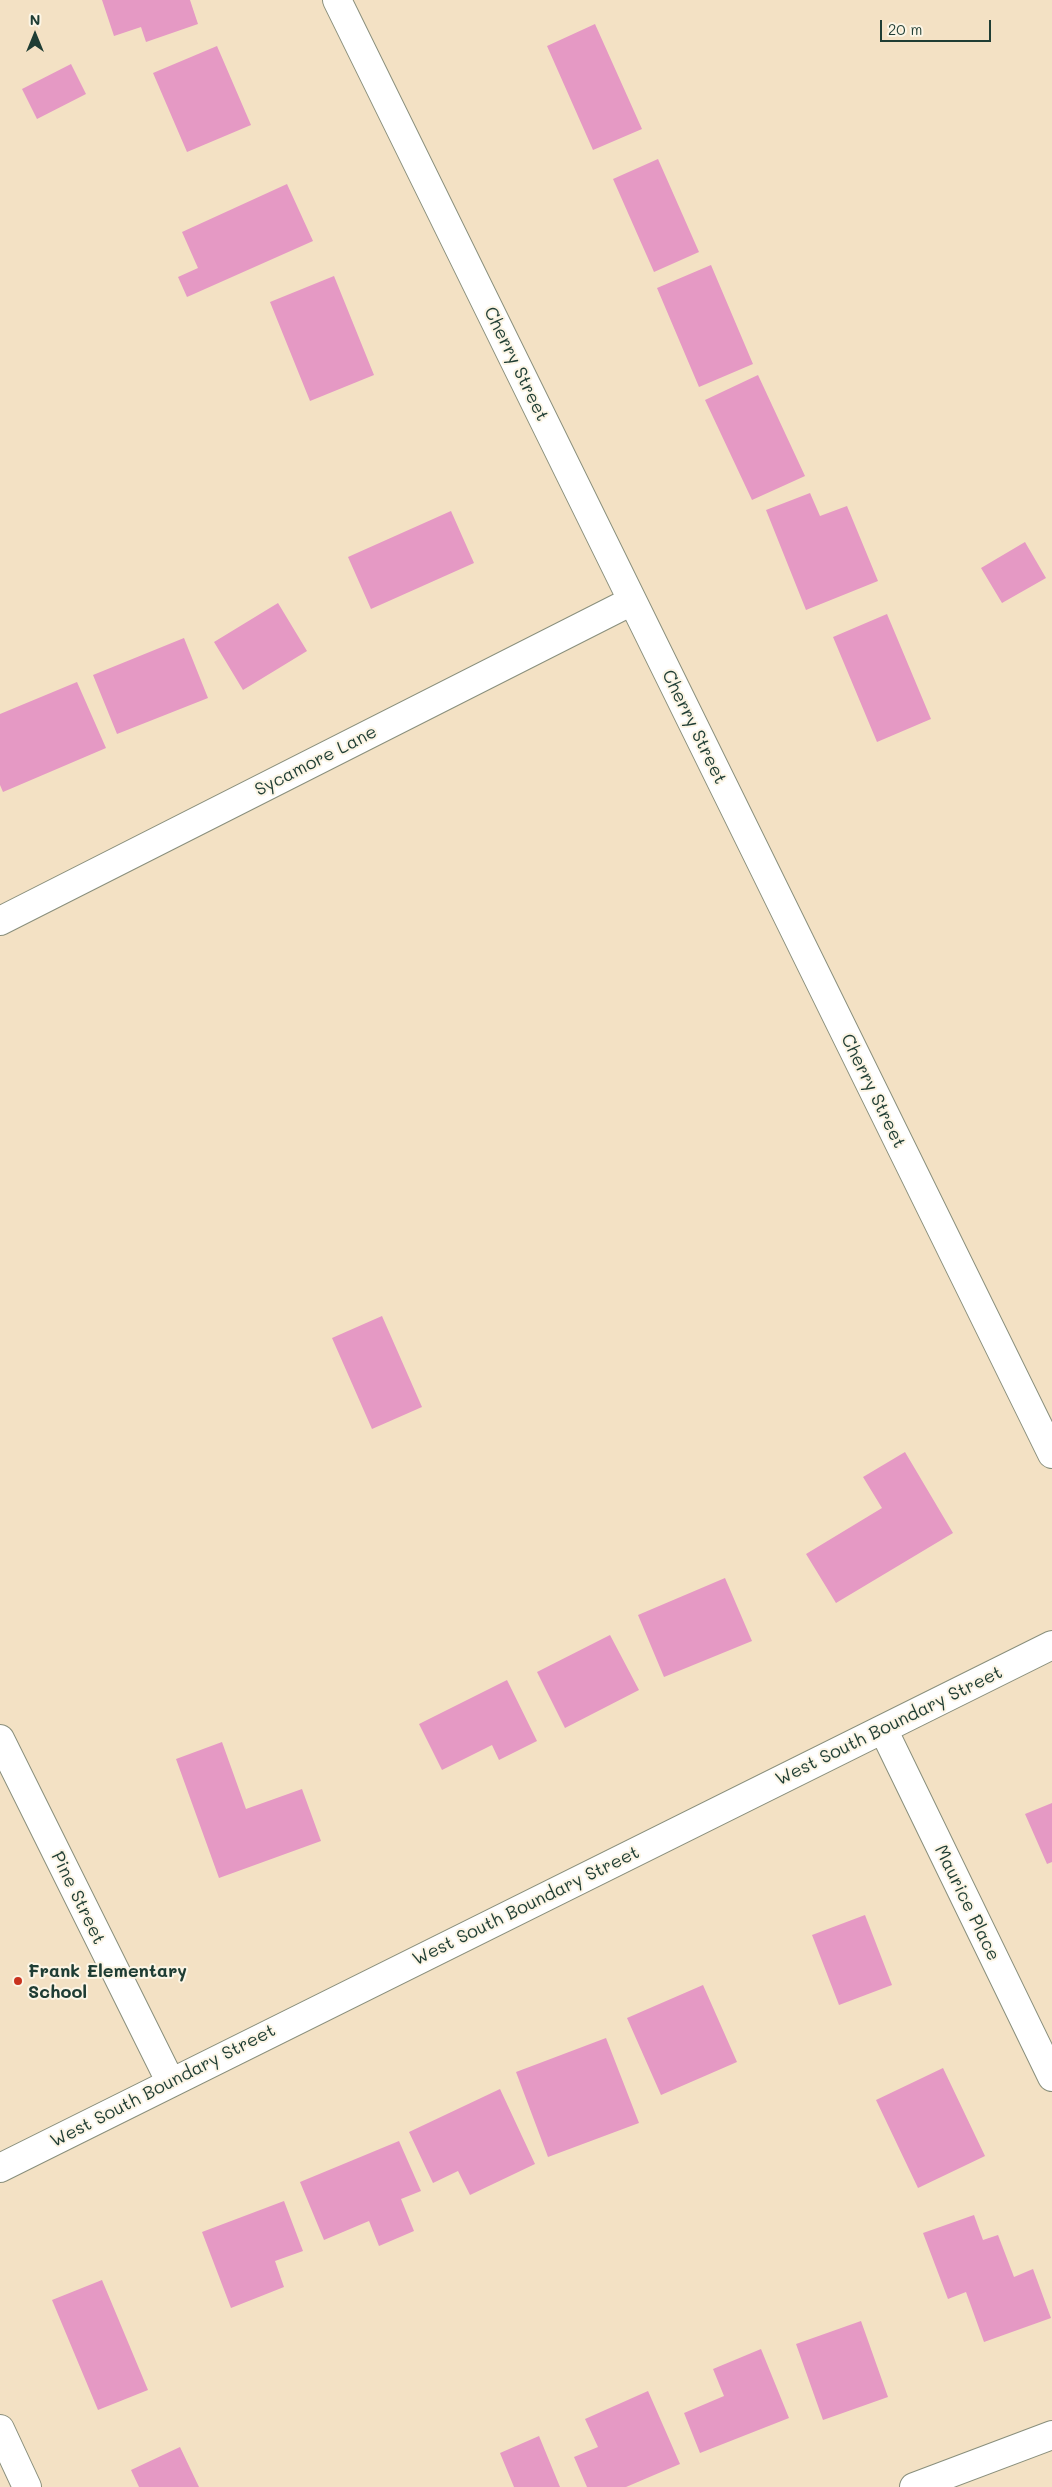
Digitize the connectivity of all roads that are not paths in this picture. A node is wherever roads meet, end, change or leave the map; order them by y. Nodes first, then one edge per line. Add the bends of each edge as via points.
1 (337, 0) edge
2 (632, 601) junction
3 (0, 921) edge
4 (1052, 1454) edge
5 (1052, 1645) edge
6 (883, 1729) junction
7 (0, 1739) edge
8 (1052, 2077) edge
9 (171, 2082) junction
10 (0, 2168) edge
11 (0, 2430) edge
12 (1052, 2435) edge
13 (27, 2487) edge
14 (914, 2487) edge

1 - 2 street, Cherry Street
2 - 3 street, Sycamore Lane
2 - 4 street, Cherry Street
5 - 6 street, West South Boundary Street
6 - 8 street, Maurice Place
6 - 9 street, West South Boundary Street
7 - 9 street, Pine Street
9 - 10 street, West South Boundary Street
11 - 13 street
12 - 14 street

